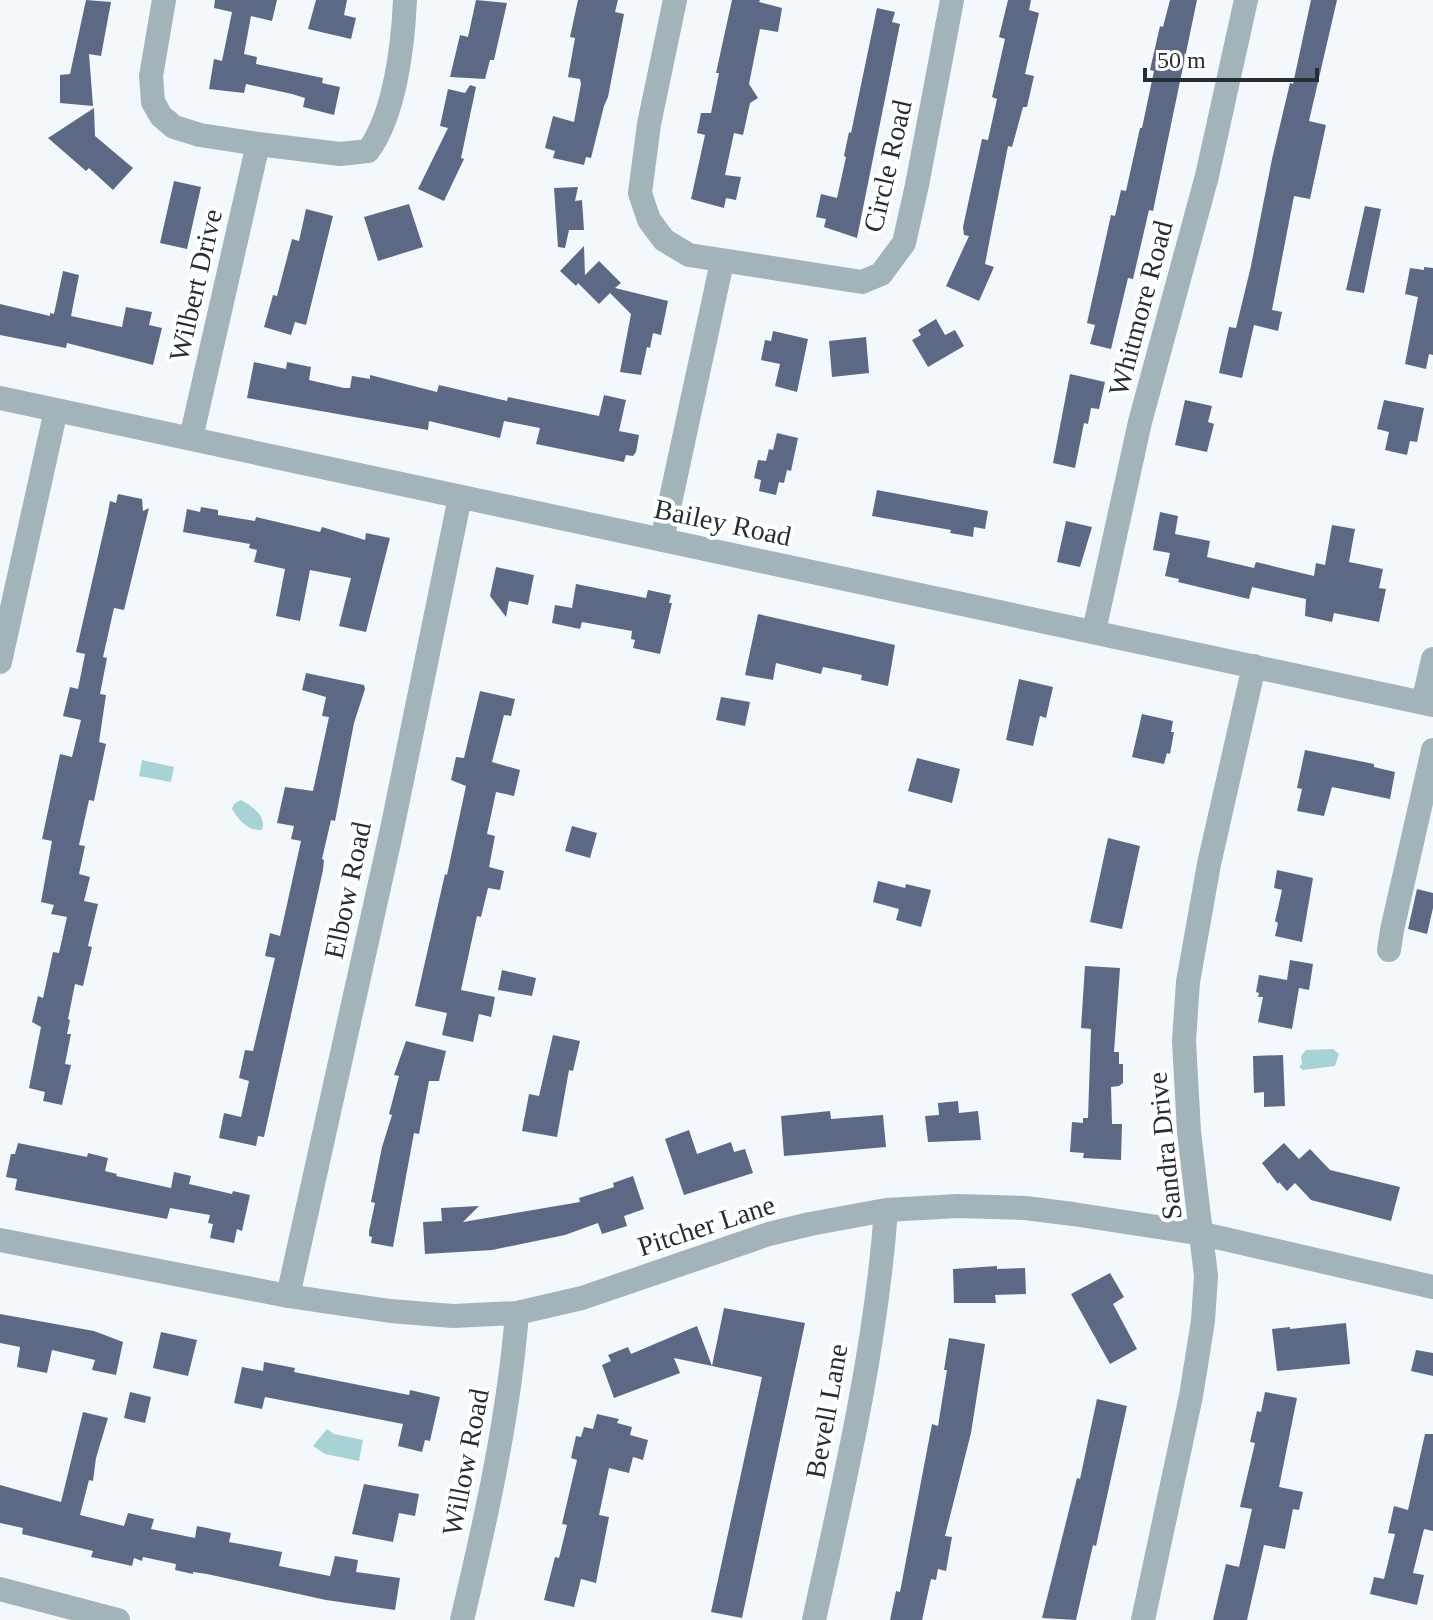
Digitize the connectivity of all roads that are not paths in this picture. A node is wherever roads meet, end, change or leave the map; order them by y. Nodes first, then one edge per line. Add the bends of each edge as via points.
1 (164, 0) edge
2 (405, 0) edge
3 (675, 0) edge
4 (952, 0) edge
5 (1246, 0) edge
6 (258, 144) junction
7 (722, 262) junction
8 (0, 398) edge
9 (56, 410) junction
10 (191, 438) junction
11 (460, 497) junction
12 (662, 540) junction
13 (1094, 631) junction
14 (1433, 659) edge
15 (0, 662) edge
16 (1254, 666) junction
17 (1428, 704) edge
18 (1433, 750) edge
19 (1389, 950) dead end
20 (886, 1210) junction
21 (1203, 1234) junction
22 (0, 1240) edge
23 (1433, 1287) edge
24 (288, 1296) junction
25 (517, 1313) junction
26 (0, 1589) edge
27 (56, 1612) edge
28 (118, 1620) edge
29 (462, 1620) edge
30 (814, 1620) edge
31 (1143, 1620) edge

1 - 6 street via 151,76 153,102 161,116 174,127 200,135
2 - 6 street via 388,106 381,134 368,151 340,154
3 - 7 street, Circle Road via 640,193 649,220 664,240 689,255
4 - 7 street, Circle Road via 904,243 887,269 862,282
5 - 13 street, Whitmore Road via 1207,176 1140,422
6 - 10 street, Wilbert Drive
7 - 12 street
8 - 9 street, Bailey Road
9 - 10 street, Bailey Road
9 - 15 street
10 - 11 street, Bailey Road
11 - 12 street, Bailey Road
11 - 24 street, Elbow Road
12 - 13 street, Bailey Road
13 - 16 street, Bailey Road
14 - 17 street
16 - 17 street, Bailey Road
16 - 21 street, Sandra Drive via 1188,982 1188,1117
18 - 19 street
20 - 21 street, Pitcher Lane via 1025,1208
20 - 25 street, Pitcher Lane via 769,1234 582,1298
20 - 30 street, Bevell Lane via 854,1436
21 - 23 street, Pitcher Lane
21 - 31 street, Sandra Drive via 1203,1321
22 - 24 street, Pitcher Lane
24 - 25 street, Pitcher Lane via 453,1316
25 - 29 street, Willow Road via 512,1374
26 - 27 street
27 - 28 street

